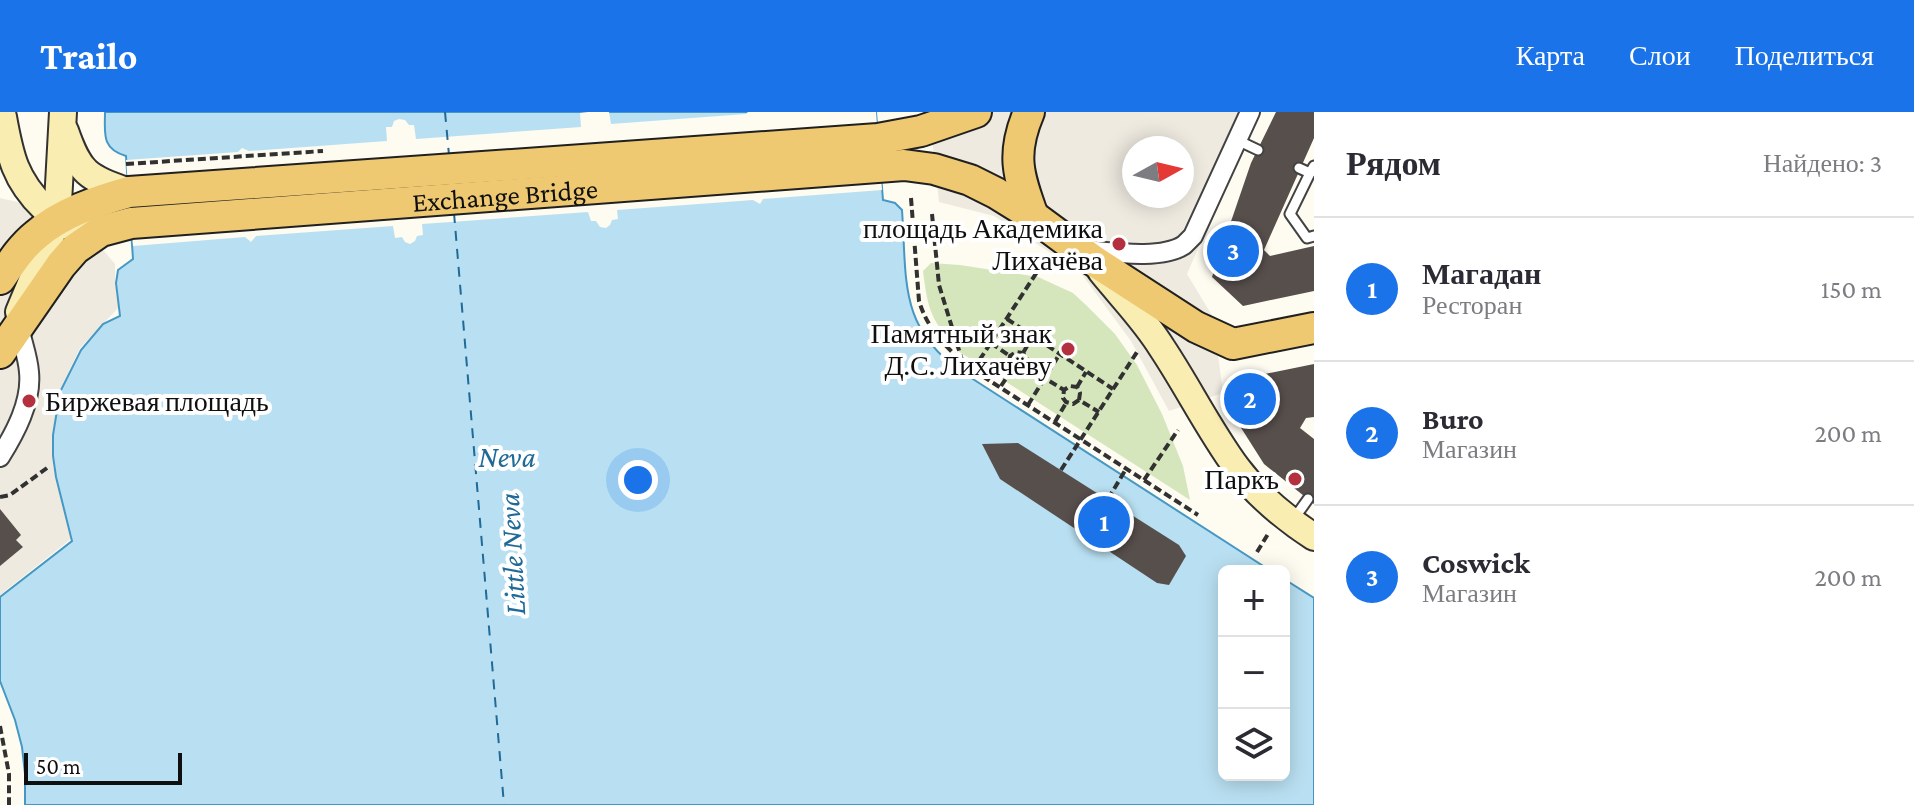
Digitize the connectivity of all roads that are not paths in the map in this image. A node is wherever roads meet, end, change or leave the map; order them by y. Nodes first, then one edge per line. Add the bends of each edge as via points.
1 (976, 112) edge
2 (1029, 112) edge
3 (1250, 112) edge
4 (63, 118) edge
5 (2, 123) edge
6 (1237, 140) junction
7 (1258, 150) dead end
8 (879, 152) junction
9 (1299, 168) dead end
10 (1312, 169) edge
11 (129, 192) junction
12 (1033, 216) junction
13 (57, 221) junction
14 (101, 231) junction
15 (1314, 236) edge
16 (1086, 255) junction
17 (0, 279) edge
18 (1314, 328) edge
19 (8, 342) edge
20 (0, 457) edge
21 (1308, 499) dead end
22 (1280, 528) junction
23 (1314, 537) edge

1 - 8 main road
2 - 12 main road via 1018,149 1019,177
3 - 6 street
4 - 11 main road via 74,156 86,174
4 - 13 main road
5 - 13 main road via 19,178
6 - 7 lane
6 - 16 street via 1193,236 1182,246 1160,253
8 - 11 main road, Exchange Bridge
8 - 12 main road via 904,165 970,180
8 - 14 main road, Exchange Bridge via 131,223
9 - 10 lane
10 - 15 lane via 1290,214 1307,238
11 - 13 main road, Exchange Bridge
12 - 16 main road
13 - 14 main road
13 - 17 main road, Exchange Bridge via 24,246
13 - 19 main road
14 - 19 main road via 61,265
16 - 18 main road via 1196,327 1233,344
16 - 22 main road via 1161,345
19 - 20 street via 30,372 28,397
21 - 22 lane
22 - 23 main road

